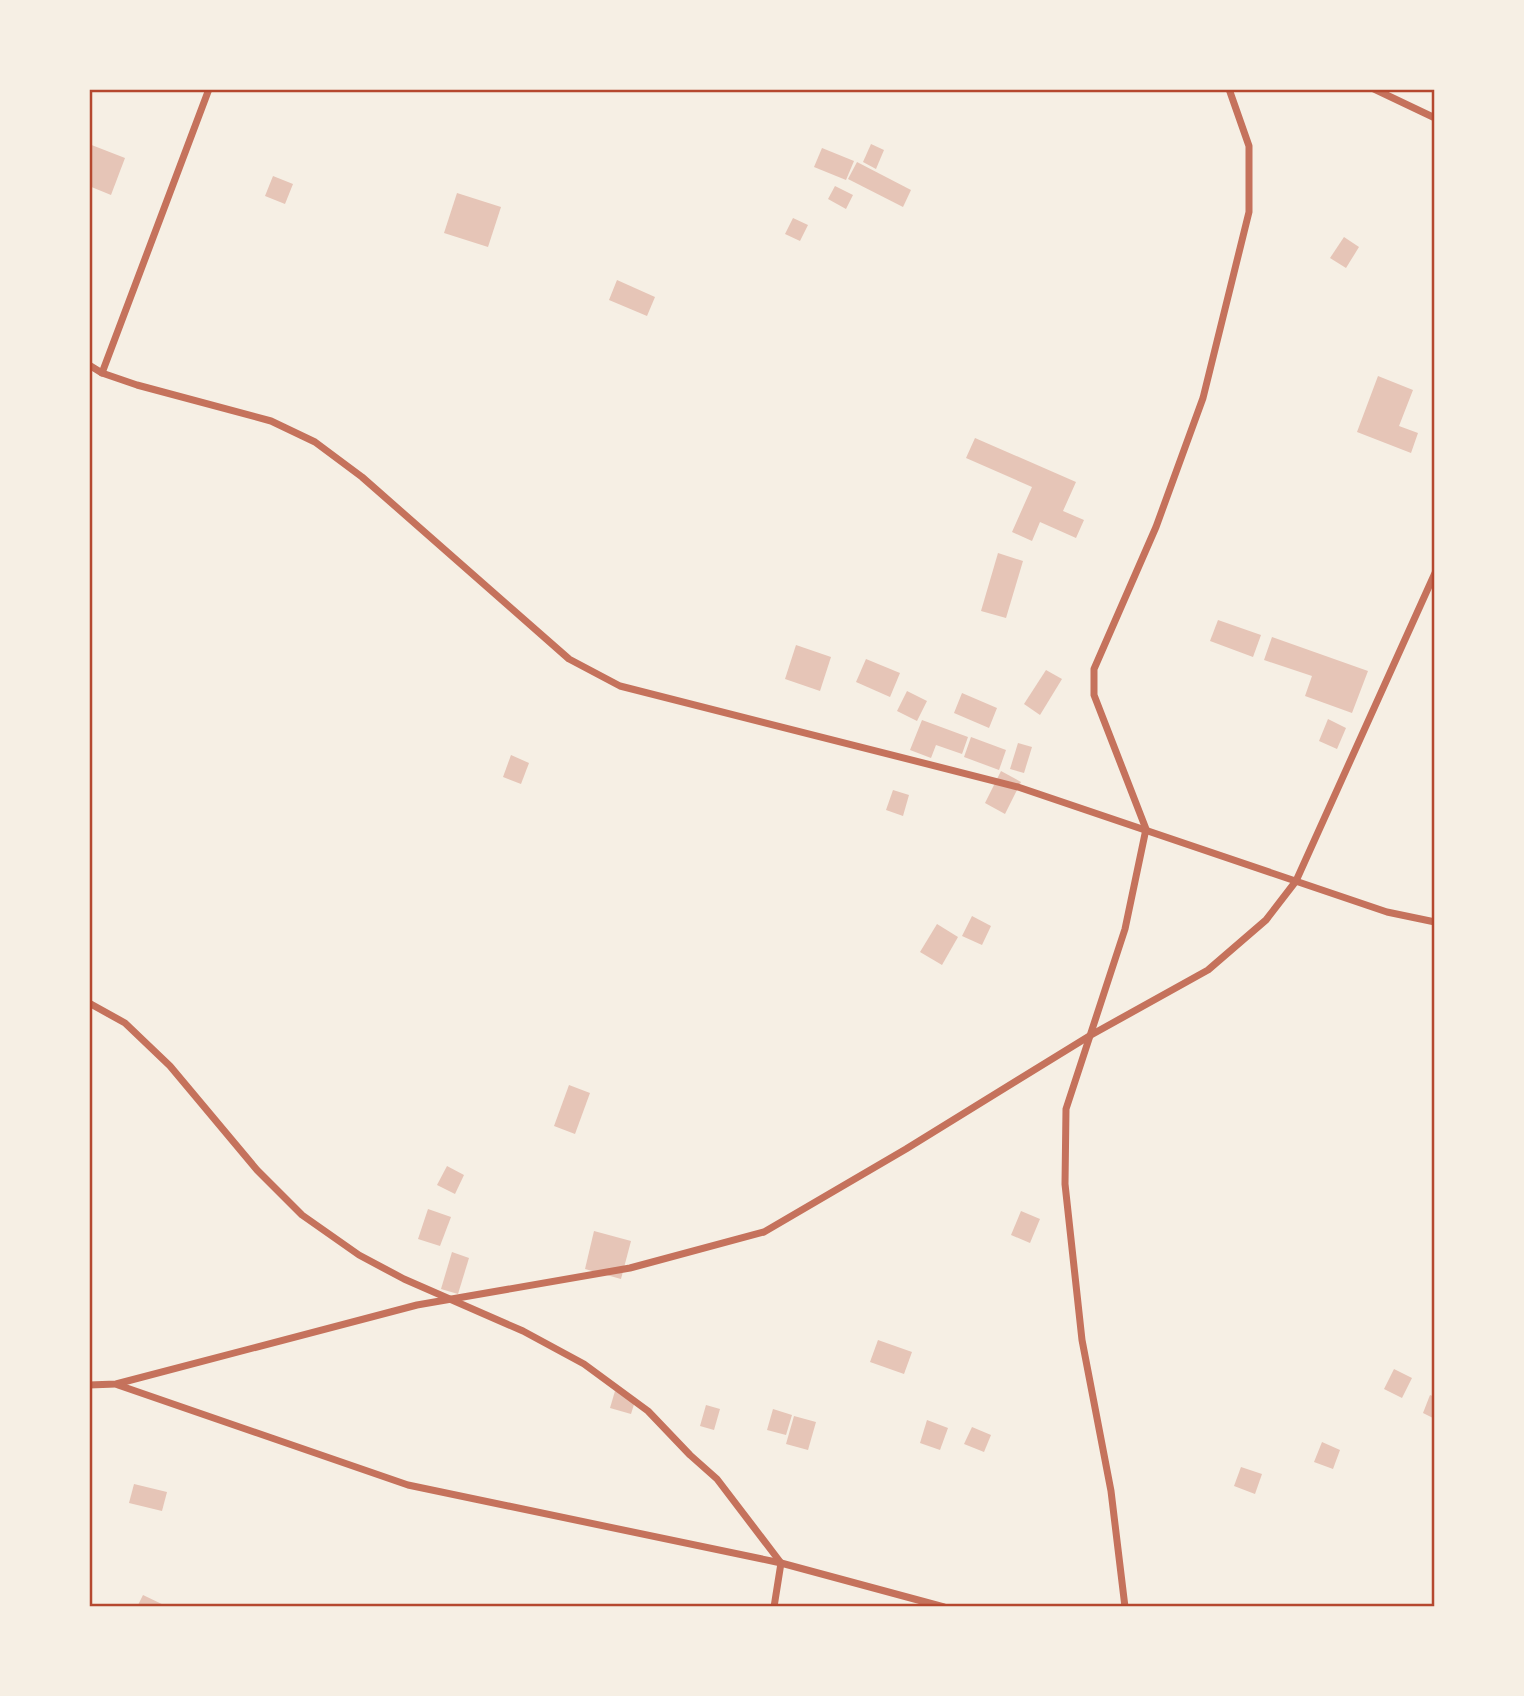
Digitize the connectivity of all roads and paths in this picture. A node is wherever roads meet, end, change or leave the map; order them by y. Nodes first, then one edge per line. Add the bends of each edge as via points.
1 (209, 89) edge
2 (1228, 89) edge
3 (1374, 89) edge
4 (1435, 118) edge
5 (89, 365) edge
6 (102, 373) junction
7 (1435, 573) edge
8 (1146, 829) junction
9 (1296, 881) junction
10 (1435, 922) edge
11 (89, 1003) edge
12 (1091, 1035) junction
13 (454, 1299) junction
14 (116, 1384) junction
15 (89, 1385) edge
16 (781, 1563) junction
17 (774, 1607) edge
18 (944, 1607) edge
19 (1125, 1607) edge

1 - 6 street
2 - 8 street via 1249,146 1249,212 1203,398 1156,527 1094,669 1094,695
3 - 4 street
5 - 6 street
6 - 8 street via 271,421 315,442 362,477 569,659 620,686 1018,787
7 - 9 street
8 - 9 street
8 - 12 street via 1125,929
9 - 10 street via 1387,912
9 - 12 street via 1266,920 1208,970
11 - 13 street via 125,1023 170,1066 257,1170 302,1215 359,1255
12 - 13 street via 764,1231 630,1268
12 - 19 street via 1066,1109 1065,1184 1082,1340 1111,1491
13 - 14 street
13 - 16 street via 584,1364 649,1411 717,1479
14 - 15 street
14 - 16 street via 408,1485
16 - 17 street
16 - 18 street

